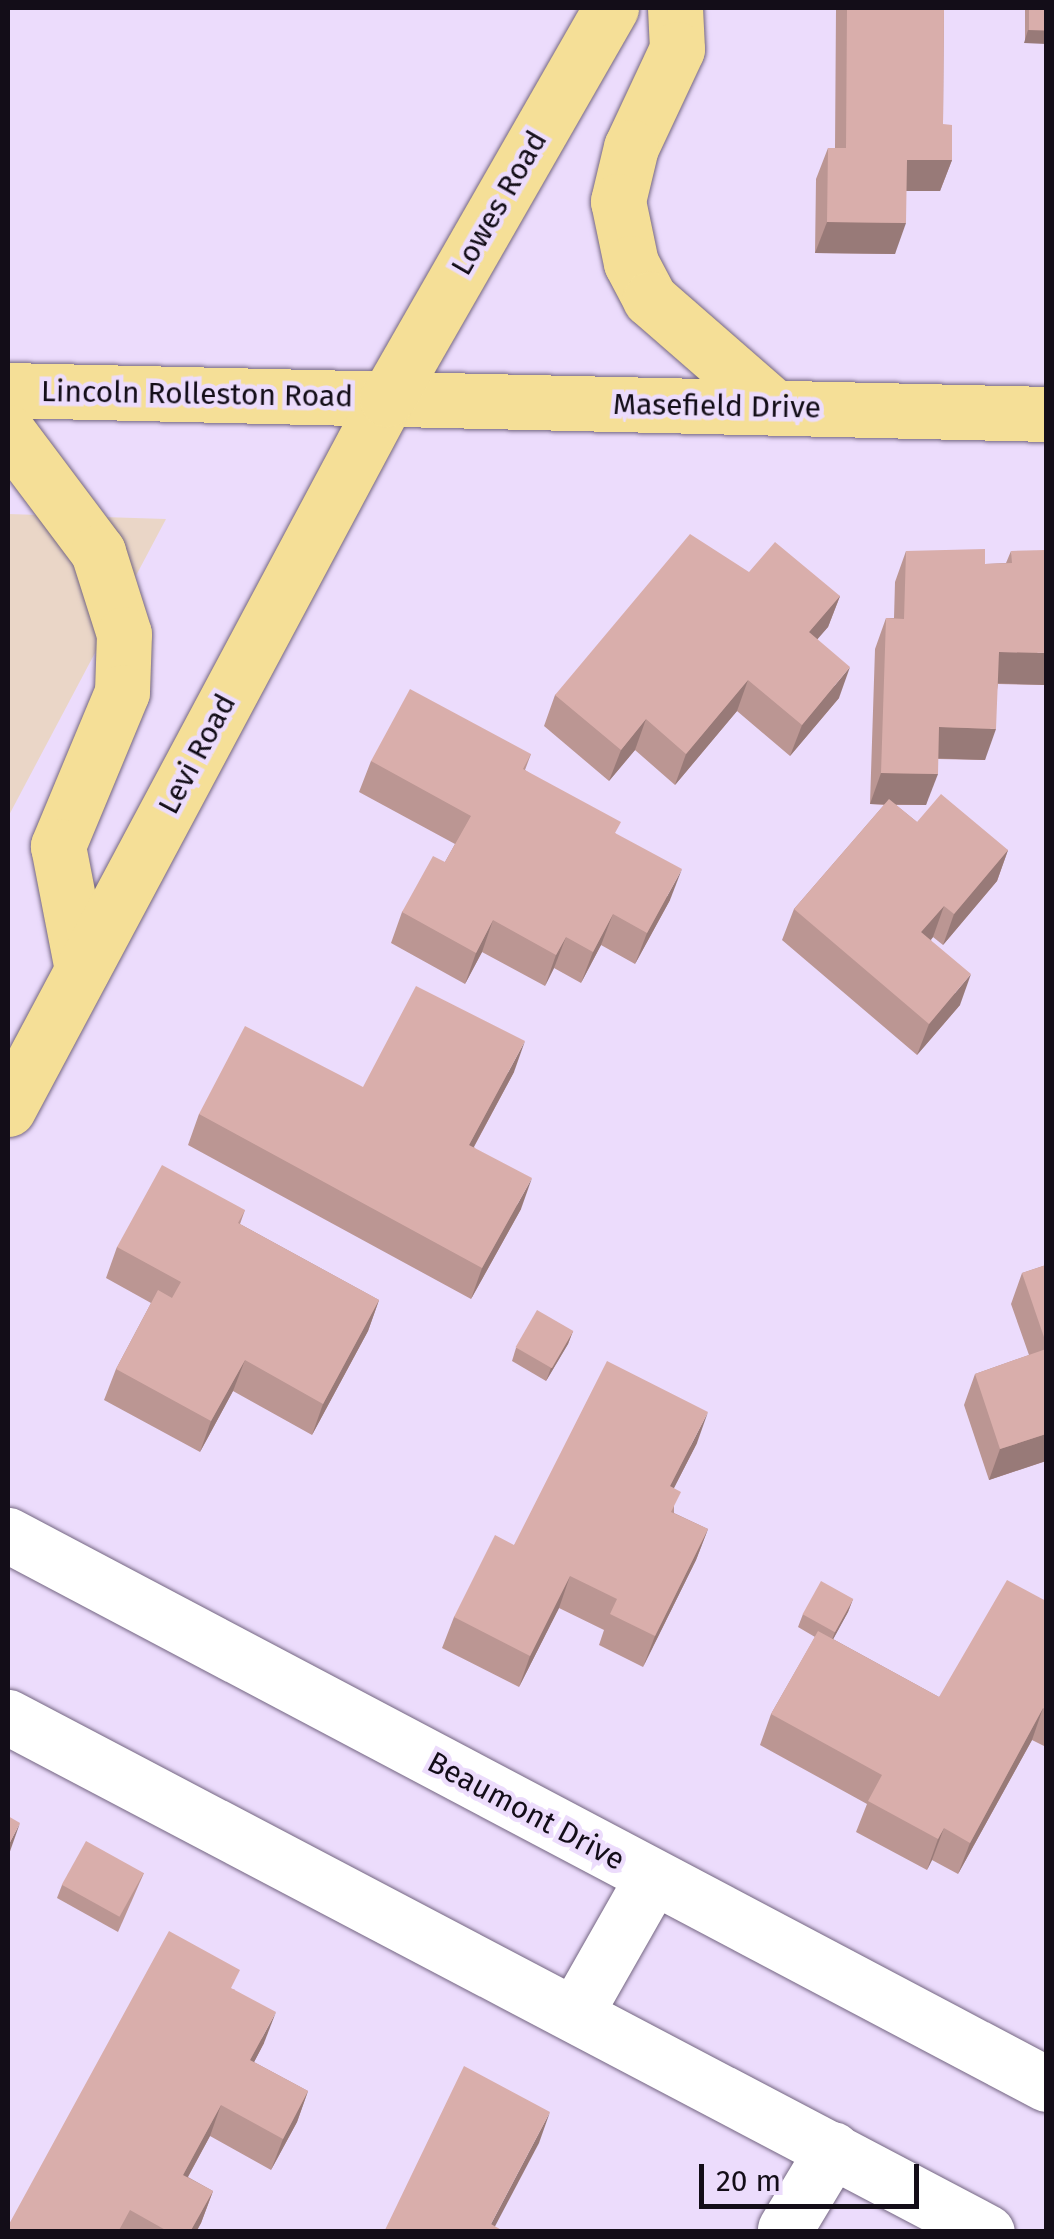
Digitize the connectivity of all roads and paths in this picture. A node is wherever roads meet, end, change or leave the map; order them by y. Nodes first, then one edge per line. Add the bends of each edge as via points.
1 (611, 8) edge
2 (675, 8) edge
3 (8, 390) edge
4 (388, 399) junction
5 (774, 408) junction
6 (1046, 414) edge
7 (8, 432) edge
8 (82, 970) junction
9 (8, 1109) edge
10 (8, 1535) edge
11 (8, 1717) edge
12 (652, 1878) junction
13 (576, 2012) junction
14 (1046, 2084) edge
15 (833, 2149) junction
16 (785, 2229) edge
17 (987, 2232) edge

1 - 4 main road, Lowes Road
2 - 5 main road via 677,49 630,147 618,201 631,262 650,299
3 - 4 main road, Lincoln Rolleston Road
4 - 5 main road, Masefield Drive
4 - 8 main road, Levi Road
5 - 6 main road, Masefield Drive
7 - 8 main road via 98,552 124,634 122,692 58,846
8 - 9 main road, Levi Road
10 - 12 street, Beaumont Drive
11 - 13 street
12 - 13 street
12 - 14 street, Beaumont Drive
13 - 15 street
15 - 16 street
15 - 17 street

